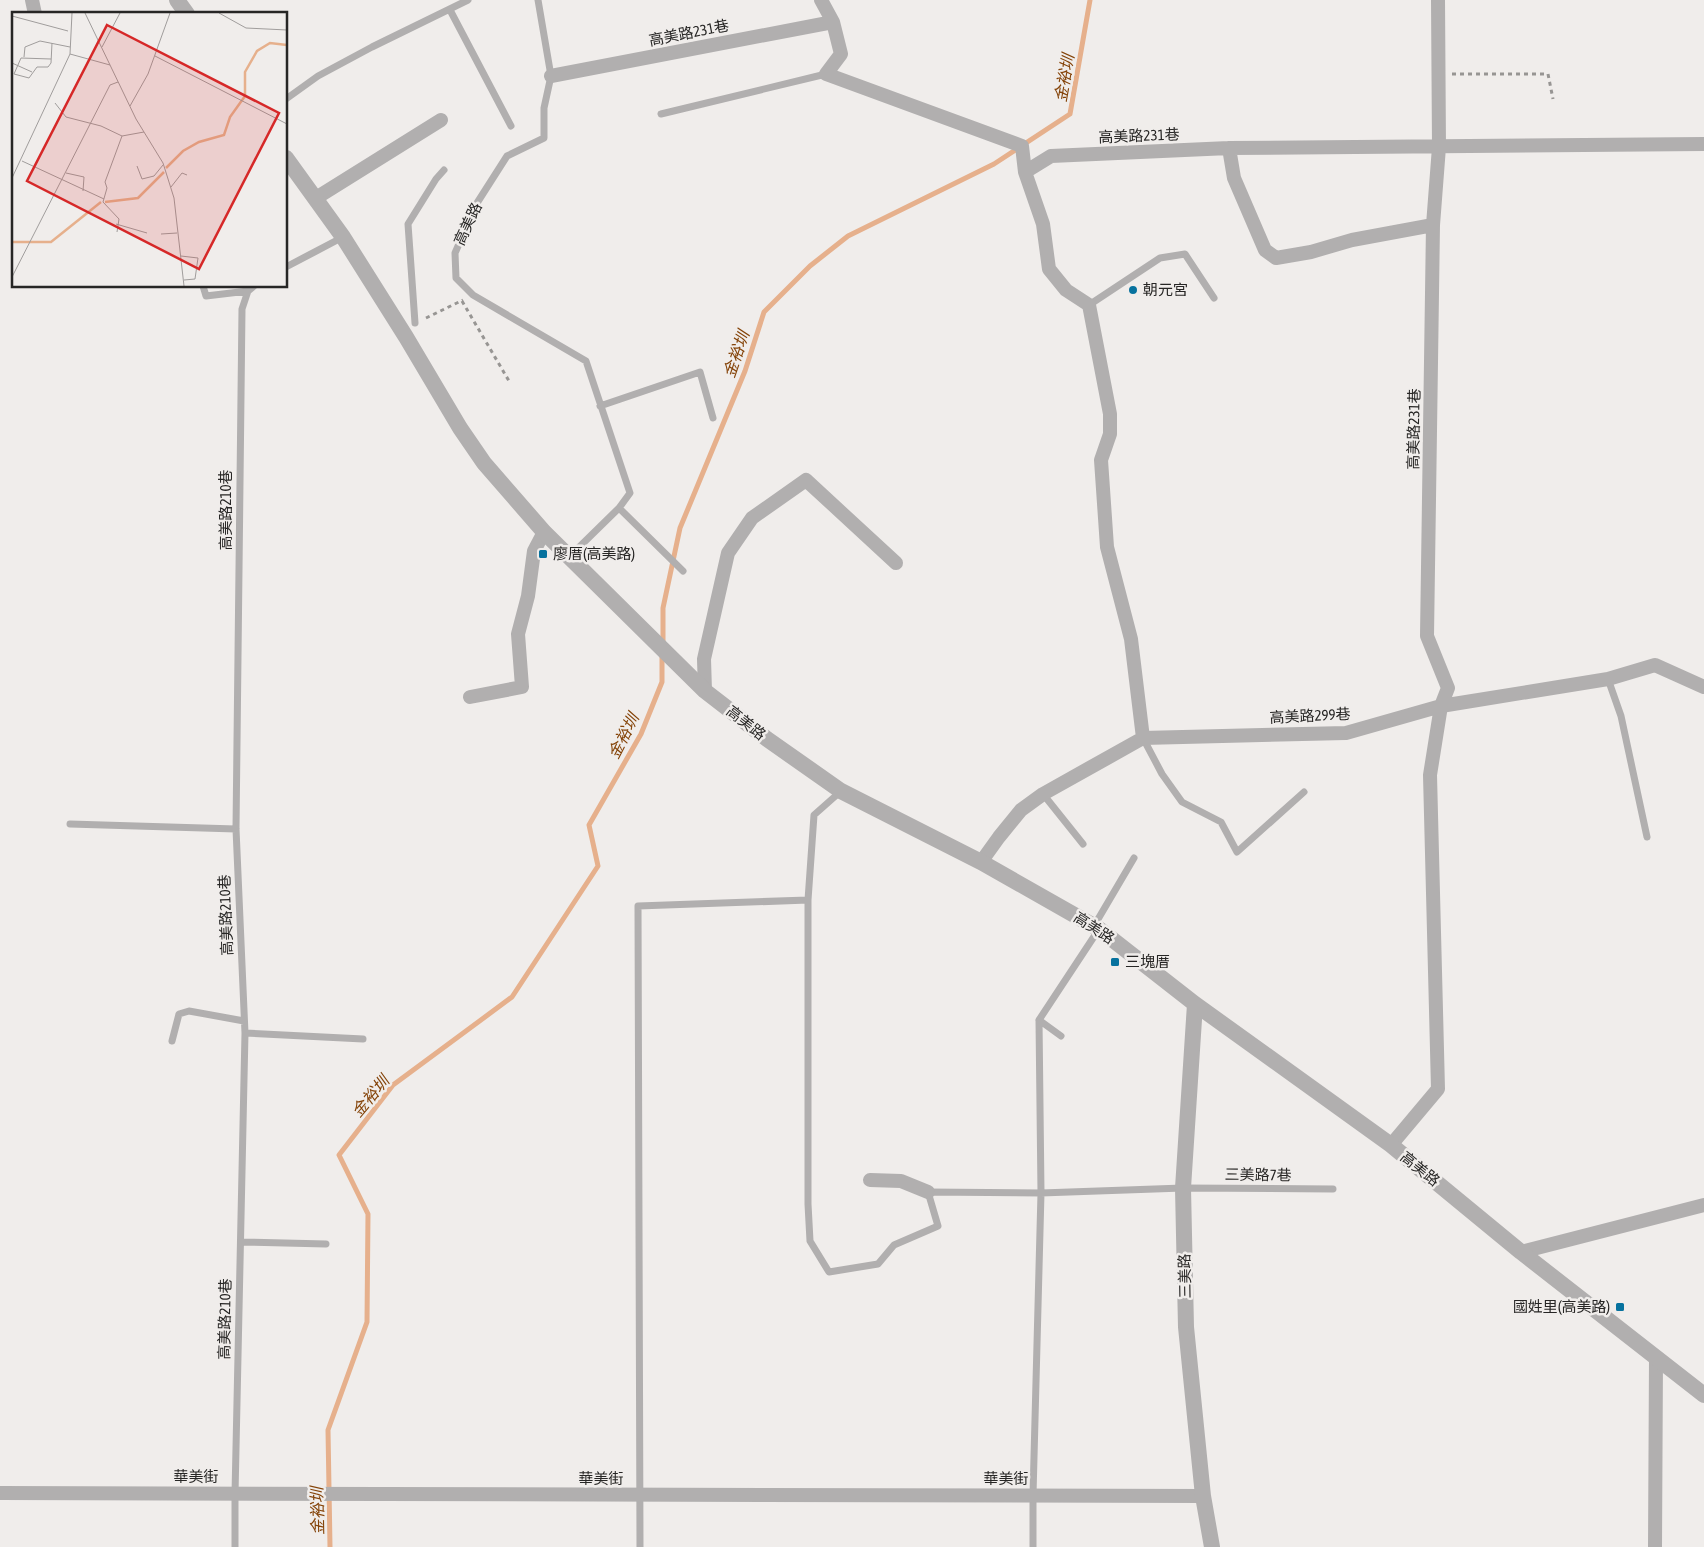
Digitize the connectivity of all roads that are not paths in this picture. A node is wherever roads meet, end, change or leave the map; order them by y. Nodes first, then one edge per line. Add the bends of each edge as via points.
1 (177, 0) edge
2 (468, 0) edge
3 (538, 0) edge
4 (822, 0) edge
5 (1438, 0) edge
6 (450, 10) junction
7 (185, 12) edge
8 (833, 22) junction
9 (826, 74) junction
10 (551, 76) junction
11 (288, 98) edge
12 (661, 114) dead end
13 (441, 120) dead end
14 (511, 126) dead end
15 (1704, 144) edge
16 (1440, 147) junction
17 (1229, 148) junction
18 (288, 161) edge
19 (444, 170) dead end
20 (1025, 172) junction
21 (316, 198) junction
22 (1433, 225) junction
23 (343, 237) junction
24 (288, 266) edge
25 (204, 288) edge
26 (251, 289) edge
27 (1214, 298) dead end
28 (1089, 305) junction
29 (415, 323) road end
30 (600, 406) junction
31 (713, 418) dead end
32 (619, 508) junction
33 (544, 532) junction
34 (570, 557) junction
35 (896, 563) dead end
36 (683, 570) dead end
37 (1608, 679) junction
38 (1704, 687) edge
39 (705, 691) junction
40 (470, 697) dead end
41 (1441, 706) junction
42 (1142, 738) junction
43 (841, 791) junction
44 (1304, 792) dead end
45 (1043, 794) junction
46 (70, 824) dead end
47 (236, 829) junction
48 (1647, 837) dead end
49 (1083, 844) dead end
50 (1134, 858) dead end
51 (981, 862) junction
52 (808, 900) junction
53 (1097, 928) junction
54 (1195, 1004) junction
55 (1039, 1020) junction
56 (244, 1021) junction
57 (245, 1033) junction
58 (1061, 1036) dead end
59 (363, 1039) dead end
60 (172, 1041) dead end
61 (1391, 1145) junction
62 (870, 1180) dead end
63 (1183, 1188) junction
64 (1333, 1189) dead end
65 (928, 1192) junction
66 (1041, 1193) junction
67 (1704, 1205) edge
68 (241, 1242) junction
69 (326, 1244) dead end
70 (1521, 1252) junction
71 (1656, 1358) junction
72 (1704, 1395) edge
73 (0, 1493) edge
74 (235, 1494) junction
75 (1033, 1495) junction
76 (640, 1496) junction
77 (1203, 1496) junction
78 (235, 1547) edge
79 (640, 1547) edge
80 (1033, 1547) edge
81 (1212, 1547) edge
82 (1654, 1547) edge

1 - 7 street
2 - 6 lane
3 - 10 lane, 高美路
4 - 8 street
5 - 16 street, 高美路231巷
6 - 11 lane via 318,76
6 - 14 lane
8 - 9 street via 841,54
8 - 10 street, 高美路231巷
9 - 12 lane
9 - 20 street via 1022,146
10 - 30 lane, 高美路 via 544,108 544,138 507,156 477,203 455,253 456,278 472,295 586,361
13 - 21 street
15 - 16 street, 高美路231巷
16 - 17 street, 高美路231巷
16 - 22 street, 高美路231巷
17 - 20 street, 高美路231巷 via 1051,156
17 - 22 street via 1234,178 1265,250 1276,258
18 - 21 street, 高美路
19 - 29 lane via 408,224
20 - 28 street via 1043,224 1049,268 1066,290
21 - 23 street, 高美路
22 - 41 street, 高美路231巷 via 1427,636 1448,688
23 - 24 lane
23 - 33 street, 高美路 via 460,428 484,462
25 - 26 lane via 206,296
26 - 47 lane, 高美路210巷 via 242,309
27 - 28 lane via 1185,254 1160,258
28 - 42 street via 1110,414 1110,434 1101,460 1108,547 1131,639
30 - 31 lane via 700,372
30 - 32 lane, 高美路 via 630,493
32 - 34 lane, 高美路
32 - 36 lane
33 - 34 street, 高美路
33 - 40 street via 534,550 528,596 518,634 522,687
34 - 39 street, 高美路
35 - 39 street via 806,480 752,518 728,553 704,659
37 - 38 street, 高美路299巷 via 1656,665
37 - 41 street, 高美路299巷
37 - 48 lane via 1622,716
39 - 43 street, 高美路
41 - 42 street, 高美路299巷 via 1346,733
41 - 61 street, 高美路231巷 via 1430,775 1438,1089
42 - 44 lane via 1182,802 1221,822 1237,852
42 - 45 street, 高美路299巷
43 - 51 street, 高美路
43 - 52 lane via 814,815
45 - 49 lane
45 - 51 street, 高美路299巷 via 1021,810
46 - 47 lane
47 - 56 lane, 高美路210巷
50 - 53 lane
51 - 53 street, 高美路
52 - 65 lane via 810,1241 829,1272 878,1264 894,1245 938,1226
52 - 76 lane via 638,906
53 - 54 street, 高美路
53 - 55 lane
54 - 61 street, 高美路
54 - 63 street, 三美路
55 - 58 lane
55 - 66 lane
56 - 57 lane, 高美路210巷
56 - 60 lane via 189,1012 179,1014
57 - 59 lane
57 - 68 lane, 高美路210巷
61 - 70 street, 高美路
62 - 65 street via 901,1180
63 - 64 lane, 三美路7巷
63 - 66 lane, 三美路7巷
63 - 77 street, 三美路 via 1186,1327
65 - 66 lane, 三美路7巷
66 - 75 lane
67 - 70 street
68 - 69 lane
68 - 74 lane, 高美路210巷
70 - 71 street, 高美路
71 - 72 street, 高美路
71 - 82 street
73 - 74 street, 華美街
74 - 76 street, 華美街
74 - 78 lane, 高美路210巷
75 - 76 street, 華美街
75 - 77 street, 華美街
75 - 80 lane
76 - 79 lane
77 - 81 street, 三美路

